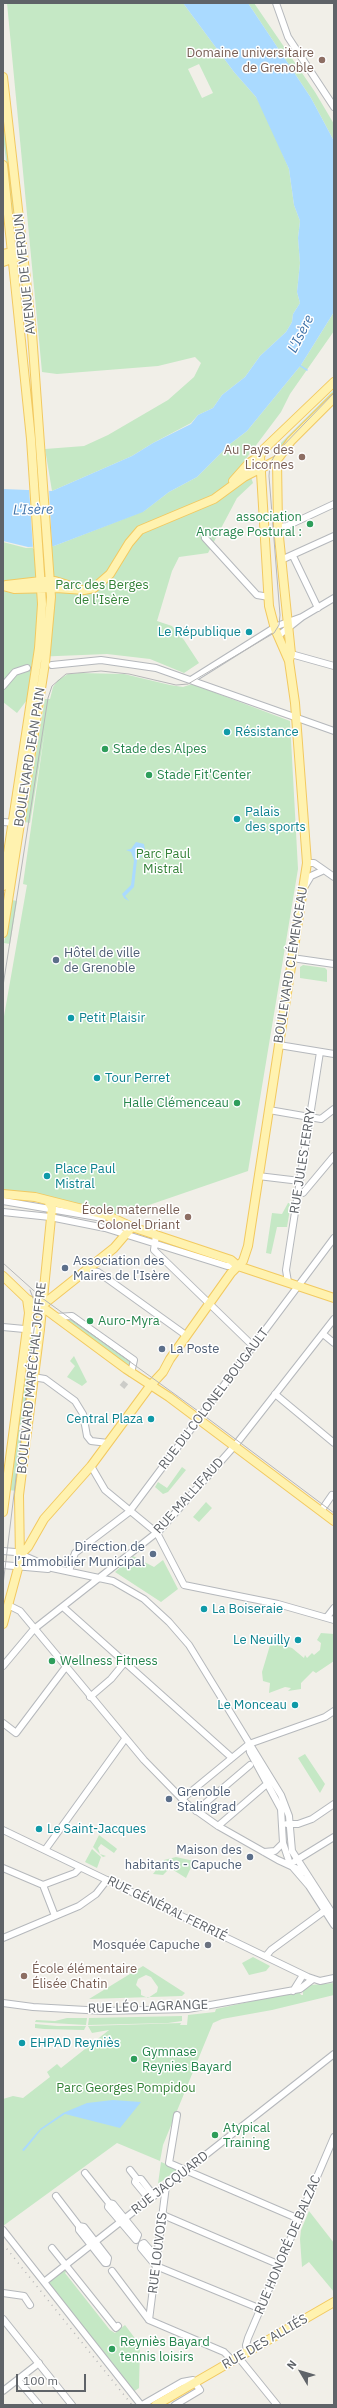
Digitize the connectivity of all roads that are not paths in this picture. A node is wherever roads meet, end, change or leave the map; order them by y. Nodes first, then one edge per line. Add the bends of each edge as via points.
1 (276, 3) edge
2 (3, 77) edge
3 (334, 107) edge
4 (3, 165) edge
5 (24, 250) junction
6 (3, 254) edge
7 (15, 256) junction
8 (3, 262) edge
9 (30, 318) junction
10 (334, 382) edge
11 (333, 402) edge
12 (260, 456) junction
13 (277, 460) junction
14 (264, 467) junction
15 (38, 472) junction
16 (229, 487) junction
17 (334, 504) edge
18 (278, 510) junction
19 (278, 527) junction
20 (334, 536) edge
21 (205, 538) dead end
22 (293, 556) junction
23 (43, 558) junction
24 (281, 560) junction
25 (41, 584) junction
26 (50, 584) junction
27 (3, 585) edge
28 (268, 597) junction
29 (334, 598) edge
30 (318, 608) junction
31 (45, 621) junction
32 (287, 625) junction
33 (274, 628) junction
34 (278, 636) junction
35 (290, 658) junction
36 (52, 666) dead end
37 (334, 666) edge
38 (27, 668) dead end
39 (191, 680) junction
40 (3, 686) edge
41 (296, 717) junction
42 (333, 730) edge
43 (3, 822) edge
44 (16, 823) junction
45 (307, 863) junction
46 (322, 871) junction
47 (334, 877) edge
48 (3, 886) edge
49 (302, 892) junction
50 (3, 933) edge
51 (292, 958) junction
52 (334, 964) edge
53 (279, 1045) junction
54 (320, 1052) junction
55 (334, 1054) edge
56 (334, 1109) edge
57 (269, 1110) junction
58 (310, 1117) junction
59 (334, 1156) edge
60 (258, 1176) junction
61 (300, 1181) junction
62 (298, 1193) junction
63 (3, 1194) edge
64 (3, 1202) edge
65 (50, 1205) junction
66 (3, 1212) edge
67 (50, 1218) junction
68 (129, 1230) junction
69 (334, 1238) edge
70 (156, 1240) junction
71 (248, 1246) junction
72 (238, 1266) junction
73 (252, 1269) junction
74 (85, 1270) junction
75 (286, 1270) junction
76 (3, 1276) edge
77 (277, 1278) junction
78 (288, 1282) junction
79 (297, 1285) junction
80 (42, 1291) junction
81 (51, 1296) junction
82 (334, 1298) edge
83 (27, 1299) junction
84 (209, 1304) junction
85 (41, 1306) junction
86 (29, 1314) junction
87 (54, 1317) junction
88 (334, 1319) edge
89 (3, 1326) edge
90 (26, 1329) junction
91 (323, 1334) junction
92 (187, 1336) junction
93 (334, 1343) edge
94 (253, 1346) junction
95 (37, 1351) junction
96 (131, 1373) junction
97 (33, 1377) junction
98 (150, 1386) junction
99 (275, 1394) junction
100 (198, 1420) junction
101 (108, 1443) junction
102 (334, 1443) edge
103 (235, 1446) junction
104 (91, 1466) junction
105 (332, 1495) dead end
106 (4, 1501) edge
107 (321, 1511) junction
108 (3, 1512) edge
109 (129, 1512) junction
110 (334, 1521) edge
111 (157, 1533) junction
112 (3, 1551) edge
113 (20, 1555) junction
114 (3, 1565) edge
115 (17, 1566) junction
116 (52, 1568) junction
117 (69, 1571) junction
118 (100, 1577) junction
119 (8, 1605) junction
120 (63, 1607) junction
121 (334, 1608) edge
122 (327, 1618) junction
123 (334, 1620) edge
124 (3, 1624) edge
125 (34, 1629) junction
126 (125, 1662) junction
127 (3, 1666) edge
128 (66, 1668) junction
129 (90, 1697) junction
130 (334, 1711) edge
131 (3, 1723) edge
132 (125, 1739) junction
133 (249, 1744) junction
134 (231, 1758) junction
135 (250, 1765) dead end
136 (268, 1783) junction
137 (182, 1799) junction
138 (334, 1804) edge
139 (196, 1811) junction
140 (287, 1824) junction
141 (218, 1826) junction
142 (3, 1830) edge
143 (334, 1837) edge
144 (283, 1843) junction
145 (45, 1850) junction
146 (264, 1852) junction
147 (297, 1859) junction
148 (290, 1864) junction
149 (3, 1868) edge
150 (80, 1868) junction
151 (306, 1872) junction
152 (107, 1880) junction
153 (43, 1885) junction
154 (330, 1913) edge
155 (55, 1916) junction
156 (334, 1925) edge
157 (3, 1938) edge
158 (266, 1956) junction
159 (303, 1975) junction
160 (333, 1977) edge
161 (313, 1979) junction
162 (293, 1990) junction
163 (3, 2003) edge
164 (334, 2054) edge
165 (178, 2115) dead end
166 (334, 2138) edge
167 (130, 2170) dead end
168 (186, 2170) junction
169 (85, 2173) dead end
170 (166, 2186) junction
171 (56, 2196) dead end
172 (152, 2197) junction
173 (163, 2215) junction
174 (299, 2219) junction
175 (122, 2220) junction
176 (3, 2230) edge
177 (93, 2244) junction
178 (52, 2248) dead end
179 (157, 2258) junction
180 (66, 2265) junction
181 (280, 2265) junction
182 (156, 2266) junction
183 (112, 2271) dead end
184 (44, 2282) junction
185 (3, 2293) edge
186 (334, 2302) edge
187 (30, 2305) dead end
188 (261, 2309) junction
189 (3, 2319) edge
190 (149, 2320) junction
191 (118, 2326) dead end
192 (247, 2353) junction
193 (236, 2359) junction
194 (39, 2363) junction
195 (18, 2380) junction
196 (198, 2386) junction
197 (3, 2391) edge
198 (39, 2405) edge
199 (72, 2405) edge
200 (142, 2405) edge
201 (156, 2405) edge
202 (175, 2405) edge
203 (277, 2405) edge

1 - 3 street via 288,37
2 - 5 main road, AVENUE DE VERDUN
4 - 7 main road, AVENUE DE VERDUN
5 - 7 main road
5 - 9 main road, AVENUE DE VERDUN
6 - 7 main road
7 - 8 main road
7 - 9 main road
7 - 15 main road, AVENUE DE VERDUN
9 - 15 main road, AVENUE DE VERDUN
10 - 12 main road via 264,449
11 - 13 main road via 291,441
12 - 14 main road
12 - 16 main road via 249,463
13 - 14 main road
13 - 18 main road
14 - 16 main road
14 - 18 main road via 272,471
14 - 28 main road, BOULEVARD CLÉMENCEAU
15 - 23 main road
16 - 26 main road via 205,503 140,530 103,582 84,590
17 - 19 street via 287,526
18 - 19 main road, BOULEVARD CLÉMENCEAU
19 - 24 main road, BOULEVARD CLÉMENCEAU
20 - 22 street
21 - 28 street via 257,595
22 - 24 street
22 - 30 street
23 - 25 main road, BOULEVARD JEAN PAIN
23 - 26 main road, BOULEVARD JEAN PAIN
24 - 32 main road, BOULEVARD CLÉMENCEAU
25 - 26 main road
25 - 27 main road via 14,589
25 - 31 main road, BOULEVARD JEAN PAIN
26 - 31 main road, BOULEVARD JEAN PAIN via 50,603
28 - 33 main road, BOULEVARD CLÉMENCEAU
29 - 30 street
30 - 32 street
31 - 44 main road, BOULEVARD JEAN PAIN via 38,655
32 - 33 street
32 - 34 street
32 - 35 main road, BOULEVARD CLÉMENCEAU
33 - 34 main road, BOULEVARD CLÉMENCEAU
33 - 39 street
34 - 35 main road, BOULEVARD CLÉMENCEAU
35 - 37 street
35 - 41 main road, BOULEVARD CLÉMENCEAU
36 - 39 street via 101,660 156,668
38 - 40 street via 15,672
39 - 41 street
41 - 42 street
41 - 45 main road, BOULEVARD CLÉMENCEAU
43 - 44 street
44 - 48 main road, BOULEVARD JEAN PAIN
44 - 50 main road, BOULEVARD JEAN PAIN
45 - 46 street
45 - 49 main road, BOULEVARD CLÉMENCEAU
46 - 47 street
46 - 49 street via 310,876
49 - 51 main road, BOULEVARD CLÉMENCEAU
51 - 52 street
51 - 53 main road, BOULEVARD CLÉMENCEAU
53 - 54 street
53 - 57 main road, BOULEVARD CLÉMENCEAU
54 - 55 street
54 - 58 street, RUE JULES FERRY
56 - 58 street via 321,1119
57 - 58 street
57 - 60 main road, BOULEVARD CLÉMENCEAU
58 - 61 street, RUE JULES FERRY
59 - 62 street via 307,1189 303,1193
60 - 61 street
60 - 71 main road, BOULEVARD CLÉMENCEAU
61 - 62 street, RUE JULES FERRY
62 - 75 street, RUE JULES FERRY
63 - 65 main road via 35,1197
64 - 65 street
65 - 67 main road, BOULEVARD MARÉCHAL JOFFRE
65 - 68 main road via 111,1218
66 - 67 street
67 - 68 street
67 - 80 main road, BOULEVARD MARÉCHAL JOFFRE
68 - 70 main road
68 - 74 main road via 114,1248
69 - 79 street, RUE DU COLONEL BOUGAULT
70 - 72 main road via 231,1260
70 - 84 street via 154,1250
71 - 72 main road, BOULEVARD CLÉMENCEAU
71 - 73 main road via 248,1258
72 - 73 main road
72 - 84 main road, BOULEVARD CLÉMENCEAU
73 - 77 main road
74 - 81 main road
74 - 92 street via 98,1272
75 - 77 street
75 - 78 street, RUE JULES FERRY
76 - 83 main road
77 - 78 main road
78 - 79 main road
79 - 82 main road
79 - 94 street, RUE DU COLONEL BOUGAULT
80 - 81 main road
80 - 83 main road via 36,1297
80 - 85 main road, BOULEVARD MARÉCHAL JOFFRE
81 - 85 main road
83 - 85 main road
83 - 86 main road, BOULEVARD MARÉCHAL JOFFRE
84 - 92 main road, BOULEVARD CLÉMENCEAU
84 - 94 street
85 - 86 main road
85 - 87 main road
85 - 95 main road, BOULEVARD MARÉCHAL JOFFRE
86 - 90 main road, BOULEVARD MARÉCHAL JOFFRE
87 - 96 main road
87 - 96 street via 72,1316 128,1356 134,1361
88 - 91 street, RUE MALLIFAUD
89 - 90 street
90 - 95 street via 36,1330
90 - 106 main road, BOULEVARD MARÉCHAL JOFFRE
91 - 93 street
91 - 99 street, RUE MALLIFAUD
92 - 98 main road, BOULEVARD CLÉMENCEAU
94 - 100 street, RUE DU COLONEL BOUGAULT
95 - 97 main road, BOULEVARD MARÉCHAL JOFFRE
96 - 98 main road
97 - 101 street via 45,1379 75,1401 83,1414 87,1436 97,1443
97 - 113 main road, BOULEVARD MARÉCHAL JOFFRE via 19,1495
98 - 100 main road
98 - 101 main road, BOULEVARD CLÉMENCEAU
99 - 102 street
99 - 103 street, RUE MALLIFAUD
100 - 103 main road
100 - 109 street, RUE DU COLONEL BOUGAULT
101 - 104 main road, BOULEVARD CLÉMENCEAU
103 - 107 main road
103 - 111 street, RUE MALLIFAUD
104 - 109 street via 105,1490
104 - 113 main road, BOULEVARD CLÉMENCEAU via 55,1506
105 - 107 street
106 - 108 main road, BOULEVARD MARÉCHAL JOFFRE
107 - 110 main road
109 - 111 street
109 - 117 street, RUE DU COLONEL BOUGAULT via 75,1553
111 - 118 street, RUE MALLIFAUD
111 - 122 street via 184,1585 278,1604
112 - 113 street via 10,1550
113 - 115 main road
113 - 116 street
114 - 115 street
115 - 116 street
115 - 119 main road
116 - 117 street
117 - 118 street
118 - 120 street, RUE MALLIFAUD
118 - 133 street via 144,1599 174,1627 189,1645
119 - 124 main road
119 - 125 street via 20,1611
120 - 125 street, RUE MALLIFAUD
120 - 126 street
121 - 122 street
122 - 123 street
125 - 127 street, RUE MALLIFAUD
125 - 128 street
126 - 129 street
126 - 134 street
128 - 129 street
128 - 131 street via 16,1733
129 - 132 street
130 - 133 street via 325,1717
132 - 137 street
132 - 145 street
133 - 134 street
133 - 136 street via 250,1752
133 - 140 street via 283,1800
134 - 137 street
135 - 139 street
136 - 140 street
136 - 141 street
137 - 139 street
138 - 140 street via 312,1819 298,1824
139 - 141 street
140 - 144 street
140 - 147 street via 290,1844
141 - 146 street
142 - 145 street, RUE GÉNÉRAL FERRIÉ
143 - 147 street
144 - 146 street via 275,1850
144 - 148 street
145 - 150 street, RUE GÉNÉRAL FERRIÉ
146 - 148 street
147 - 148 street
147 - 151 street
148 - 151 street
148 - 154 street
149 - 153 street
150 - 152 street, RUE GÉNÉRAL FERRIÉ
150 - 153 street via 75,1873
151 - 154 street
152 - 155 street via 85,1903
152 - 158 street, RUE GÉNÉRAL FERRIÉ
153 - 155 street
154 - 156 street
154 - 158 street via 271,1950
155 - 157 street
158 - 159 street, RUE GÉNÉRAL FERRIÉ
159 - 161 street, RUE GÉNÉRAL FERRIÉ
159 - 162 street
160 - 161 street, RUE GÉNÉRAL FERRIÉ via 320,1981
161 - 162 street, RUE LÉO LAGRANGE via 304,1988
162 - 163 street, RUE LÉO LAGRANGE via 188,2009 104,2010
164 - 168 street, RUE JACQUARD
165 - 168 street via 169,2163
166 - 174 street, RUE HONORÉ DE BALZAC
167 - 172 street via 137,2179 141,2179
168 - 170 street, RUE JACQUARD
168 - 174 street
169 - 175 street via 109,2203 108,2207
170 - 172 street, RUE JACQUARD
170 - 173 street, RUE LOUVOIS
171 - 177 street via 79,2226 78,2230
172 - 175 street, RUE JACQUARD
173 - 179 street, RUE LOUVOIS
173 - 181 street
174 - 181 street, RUE HONORÉ DE BALZAC
175 - 177 street, RUE JACQUARD
176 - 184 street
177 - 180 street, RUE JACQUARD
178 - 180 street
179 - 182 street, RUE LOUVOIS
179 - 182 street via 144,2243 142,2244 141,2248
180 - 184 street, RUE JACQUARD
180 - 191 street via 116,2328
181 - 188 street, RUE HONORÉ DE BALZAC
182 - 188 street
182 - 190 street, RUE LOUVOIS
183 - 190 street
184 - 200 street
185 - 187 street via 24,2296
186 - 192 main road, RUE DES ALLIÉS
188 - 192 street, RUE HONORÉ DE BALZAC via 246,2345
189 - 194 street
190 - 193 street
192 - 193 main road, RUE DES ALLIÉS
193 - 196 main road, RUE DES ALLIÉS
193 - 203 street
194 - 195 street
194 - 199 street
195 - 197 street
195 - 198 street
196 - 200 street, RUE DES ALLIÉS via 191,2379 182,2382
196 - 201 main road, RUE DES ALLIÉS
196 - 202 street, RUE DES ALLIÉS

